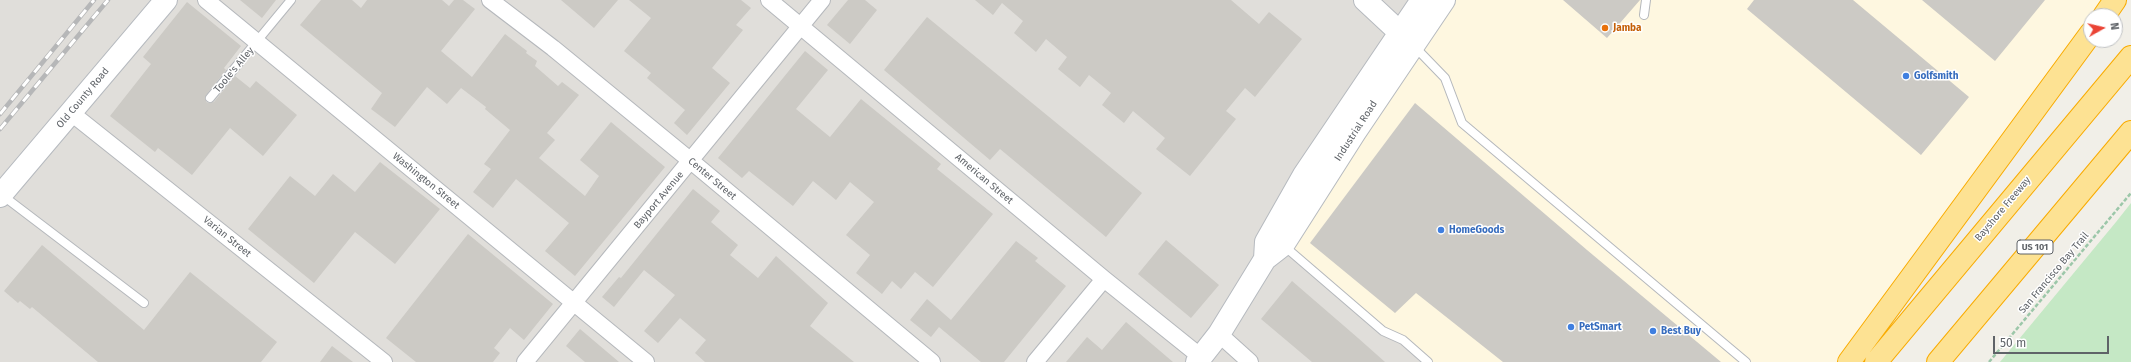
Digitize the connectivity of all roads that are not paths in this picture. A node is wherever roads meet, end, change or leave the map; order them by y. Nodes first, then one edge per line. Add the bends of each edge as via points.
1 (166, 0) edge
2 (206, 0) edge
3 (291, 0) edge
4 (490, 0) edge
5 (769, 0) edge
6 (822, 0) edge
7 (1365, 0) edge
8 (1422, 0) edge
9 (1444, 0) edge
10 (1646, 0) edge
11 (1644, 16) dead end
12 (800, 26) junction
13 (1406, 39) junction
14 (257, 42) junction
15 (2083, 45) edge
16 (2131, 57) edge
17 (210, 98) dead end
18 (70, 112) junction
19 (2131, 132) edge
20 (691, 161) junction
21 (1, 195) edge
22 (1283, 245) junction
23 (1265, 258) junction
24 (1104, 279) junction
25 (144, 303) dead end
26 (573, 303) junction
27 (1219, 334) junction
28 (1199, 359) edge
29 (384, 362) edge
30 (524, 362) edge
31 (646, 362) edge
32 (932, 362) edge
33 (1035, 362) edge
34 (1250, 362) edge
35 (1428, 362) edge
36 (1746, 362) edge
37 (1849, 362) edge
38 (1876, 362) edge
39 (1938, 362) edge

1 - 18 main road, Old County Road
2 - 14 street, Washington Street
3 - 14 lane, Toole's Alley
4 - 20 street, Center Street
5 - 12 street, American Street
6 - 12 street, Bayport Avenue
7 - 13 main road
8 - 13 main road, Industrial Road
9 - 13 main road, Industrial Road
10 - 11 lane
12 - 20 street, Bayport Avenue
12 - 24 street, American Street
13 - 22 main road, Industrial Road via 1355,132
13 - 23 main road, Industrial Road via 1304,175 1266,242
13 - 36 lane via 1446,78 1462,123
14 - 17 lane, Toole's Alley
14 - 26 street, Washington Street
15 - 37 highway
16 - 38 highway, Bayshore Freeway
18 - 21 main road, Old County Road
18 - 29 street, Varian Street
19 - 39 highway, US 101
20 - 26 street, Bayport Avenue
20 - 32 street, Center Street
21 - 25 lane
22 - 23 main road, Industrial Road
22 - 35 lane via 1383,331 1403,340
23 - 27 main road, Industrial Road
24 - 28 street, American Street
24 - 33 street
26 - 30 street, Bayport Avenue
26 - 31 street, Washington Street
27 - 28 main road, Industrial Road
27 - 34 street

